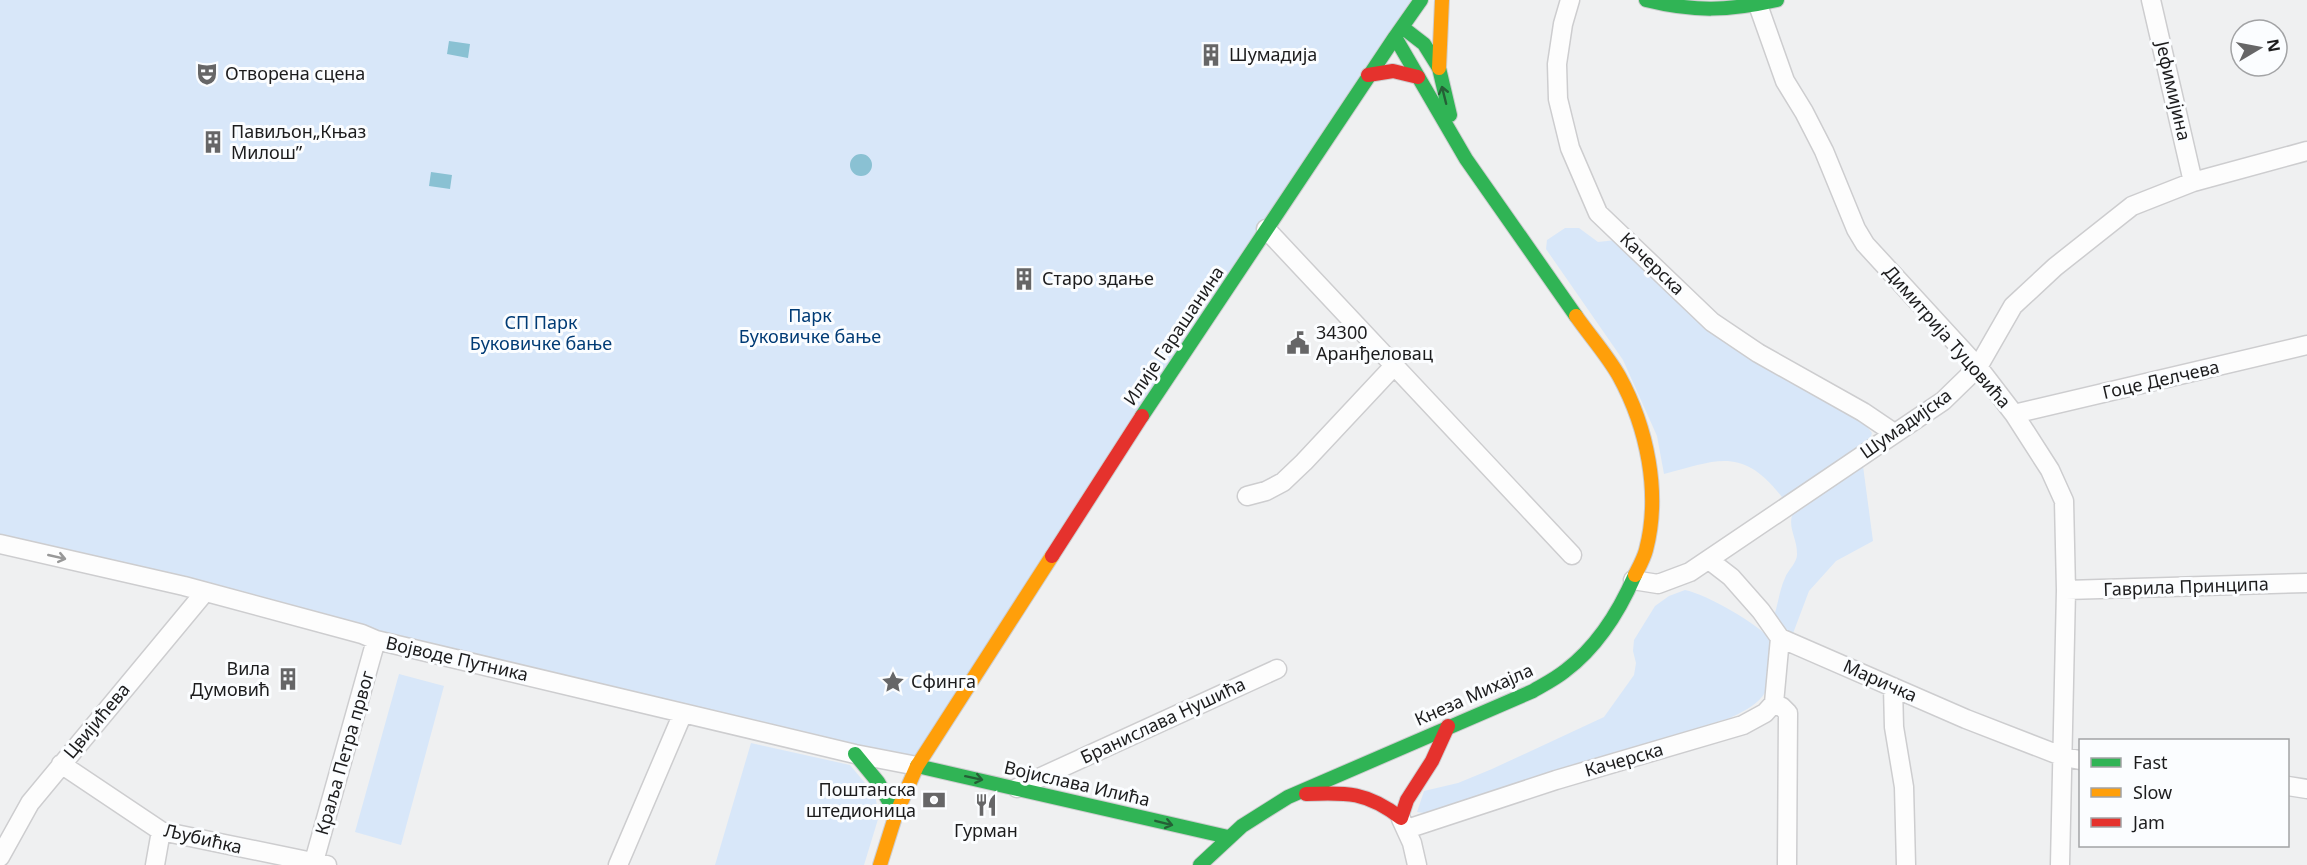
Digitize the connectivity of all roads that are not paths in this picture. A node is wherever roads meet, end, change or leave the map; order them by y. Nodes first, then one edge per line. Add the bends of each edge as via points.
1 (1422, 0) edge
2 (1442, 0) edge
3 (1570, 0) edge
4 (1646, 0) edge
5 (1777, 0) edge
6 (2151, 0) edge
7 (1758, 5) junction
8 (1399, 32) junction
9 (1439, 68) junction
10 (1368, 75) junction
11 (1418, 76) junction
12 (2307, 151) edge
13 (1467, 161) junction
14 (2193, 182) junction
15 (1266, 229) junction
16 (2307, 345) edge
17 (1393, 367) junction
18 (1978, 367) junction
19 (2014, 414) junction
20 (1894, 433) junction
21 (1248, 496) dead end
22 (0, 544) edge
23 (1572, 555) dead end
24 (1709, 560) junction
25 (1634, 580) junction
26 (2307, 583) edge
27 (2066, 590) junction
28 (205, 592) junction
29 (1780, 638) junction
30 (376, 640) junction
31 (1277, 669) dead end
32 (1893, 687) junction
33 (1774, 703) junction
34 (683, 713) junction
35 (1448, 726) junction
36 (855, 754) junction
37 (2072, 759) edge
38 (61, 764) junction
39 (917, 766) junction
40 (2289, 786) edge
41 (1017, 788) junction
42 (2307, 789) edge
43 (1294, 794) junction
44 (896, 814) junction
45 (1404, 824) junction
46 (161, 831) junction
47 (1228, 837) junction
48 (0, 857) edge
49 (318, 864) edge
50 (155, 865) edge
51 (618, 865) edge
52 (880, 865) edge
53 (1200, 865) edge
54 (1417, 865) edge
55 (1787, 865) edge
56 (1906, 865) edge
57 (2060, 865) edge

1 - 8 main road, Илије Гарашанина
2 - 9 main road
3 - 20 street, Качерска via 1557,64 1558,99 1570,148 1598,213 1712,322
4 - 7 main road via 1704,12
5 - 7 main road
6 - 14 street, Јефимијина
7 - 18 street, Димитрија Туцовића via 1785,81 1824,151 1865,244
8 - 9 main road, Кнеза Михајла via 1424,44
8 - 10 main road, Илије Гарашанина
8 - 11 main road, Кнеза Михајла
13 -> 9 main road, Кнеза Михајла via 1448,110
10 - 11 main road via 1396,70
10 - 15 main road, Илије Гарашанина
11 - 13 main road, Кнеза Михајла
12 - 14 street, Шумадијска
13 - 25 main road, Кнеза Михајла via 1618,375 1634,406 1645,440 1652,492 1646,550
14 - 18 street, Шумадијска via 2132,206 2055,267 2013,306
15 - 17 street
15 - 39 main road, Илије Гарашанина
16 - 19 street, Гоце Делчева
17 - 21 street via 1282,482 1266,492
17 - 23 street
18 - 19 street, Димитрија Туцовића
18 - 20 street, Шумадијска via 1943,401
19 - 27 street, Димитрија Туцовића via 2050,470 2064,501
20 - 24 street, Шумадијска
22 -> 28 street, Војводе Путника
24 - 25 street, Шумадијска via 1658,584
24 - 29 street via 1731,577
25 - 35 main road, Кнеза Михајла via 1606,628 1565,671 1525,695
26 - 27 street, Гаврила Принципа
27 - 37 street, Димитрија Туцовића
28 - 30 street, Војводе Путника
28 - 38 street, Цвијићева
29 - 32 street, Маричка
29 - 33 street
30 - 34 street, Војводе Путника
30 - 49 street, Краља Петра првог
31 - 41 street, Бранислава Нушића
32 - 37 street, Маричка
32 - 56 street via 1894,728 1904,787
33 - 45 street, Качерска via 1765,713 1743,724
33 - 55 street via 1788,713
34 - 36 street, Војводе Путника
34 - 51 street
35 - 43 main road, Кнеза Михајла
35 - 45 main road via 1407,800
36 - 39 street, Војводе Путника
36 - 44 main road via 871,770
37 - 57 street, Димитрија Туцовића
38 - 46 street, Љубићка
38 - 48 street, Цвијићева via 30,803
39 -> 41 main road, Војислава Илића
39 - 44 main road, Илије Гарашанина
40 - 42 street
41 -> 47 main road, Војислава Илића
43 - 45 main road via 1368,796 1384,804
43 - 47 main road, Кнеза Михајла
44 - 52 main road, Илије Гарашанина
45 - 54 street
46 - 49 street, Љубићка
46 - 50 street
47 - 53 main road, Кнеза Михајла

